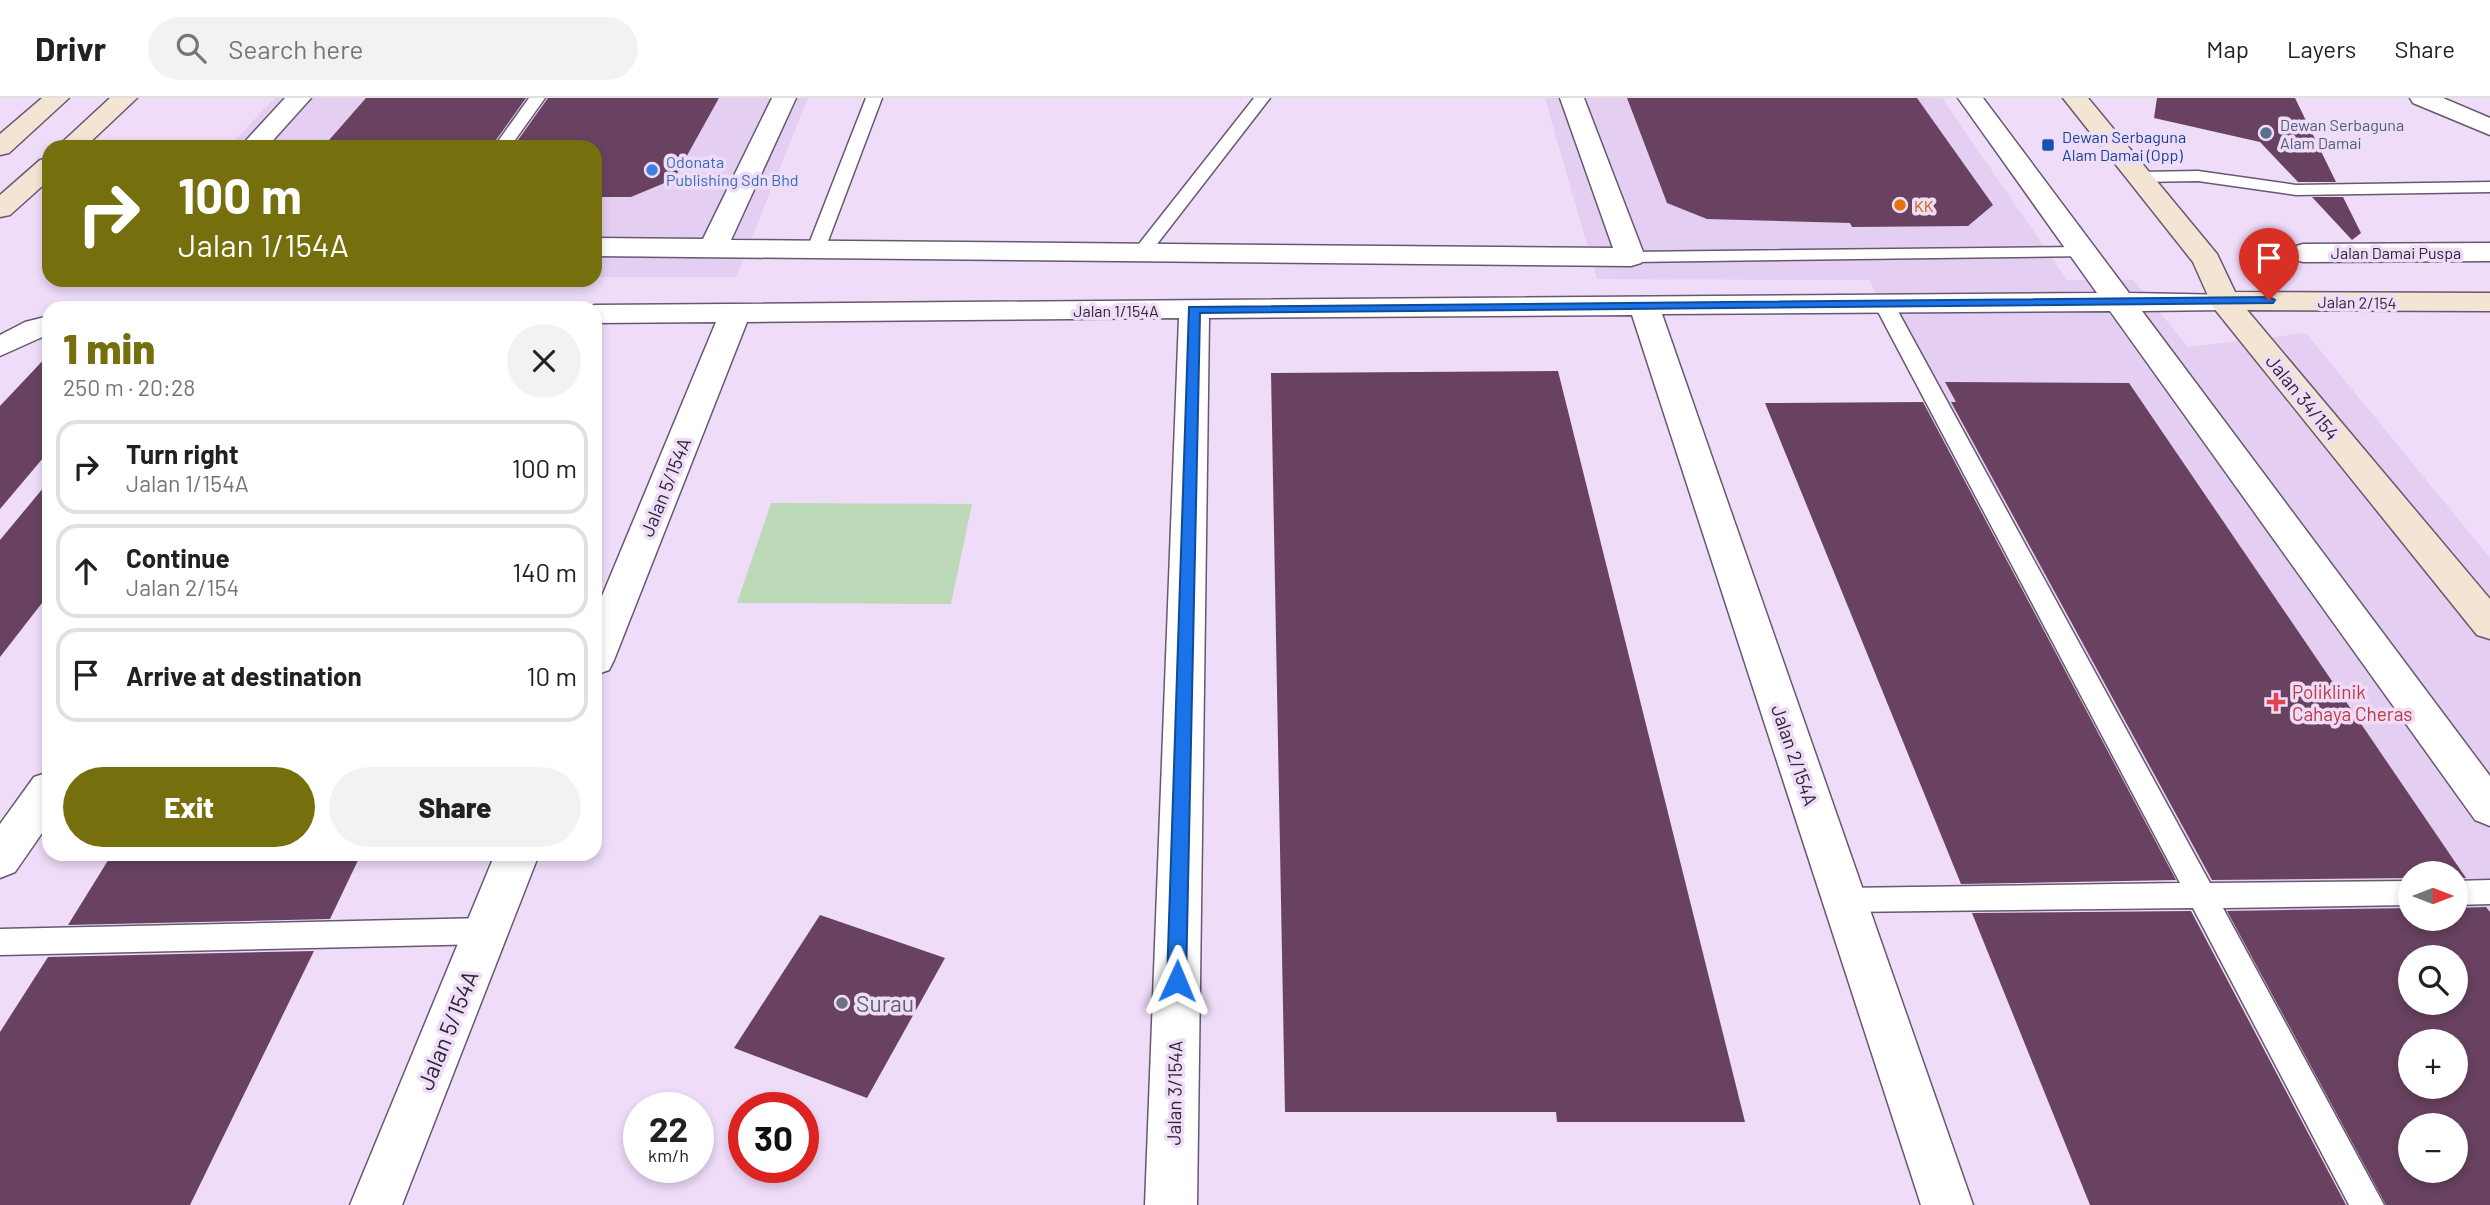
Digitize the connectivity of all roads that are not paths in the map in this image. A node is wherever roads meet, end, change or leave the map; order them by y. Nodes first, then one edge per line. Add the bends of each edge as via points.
1 (57, 98) edge
2 (125, 98) edge
3 (299, 98) edge
4 (537, 98) edge
5 (785, 98) edge
6 (874, 98) edge
7 (1262, 98) edge
8 (1572, 98) edge
9 (1970, 98) edge
10 (2075, 98) edge
11 (2422, 98) edge
12 (2490, 127) edge
13 (78, 140) edge
14 (260, 140) edge
15 (507, 140) edge
16 (0, 147) edge
17 (42, 172) edge
18 (2140, 177) junction
19 (2490, 187) edge
20 (0, 209) edge
21 (602, 247) edge
22 (713, 248) junction
23 (816, 249) junction
24 (2082, 252) junction
25 (2490, 252) edge
26 (1141, 253) junction
27 (2303, 253) dead end
28 (1631, 257) junction
29 (2224, 301) junction
30 (2119, 302) junction
31 (2490, 302) edge
32 (1884, 304) junction
33 (1644, 306) junction
34 (1194, 309) junction
35 (734, 313) junction
36 (602, 314) edge
37 (42, 327) edge
38 (0, 347) edge
39 (2490, 625) edge
40 (602, 643) edge
41 (42, 799) edge
42 (2490, 808) edge
43 (0, 859) edge
44 (514, 861) edge
45 (2490, 892) edge
46 (2398, 893) edge
47 (2468, 893) edge
48 (2201, 896) junction
49 (1844, 900) junction
50 (486, 931) junction
51 (0, 942) edge
52 (376, 1205) edge
53 (1171, 1205) edge
54 (1947, 1205) edge
55 (2367, 1205) edge

1 - 16 street
2 - 13 street
3 - 14 street
4 - 15 lane
5 - 22 street
6 - 23 lane
7 - 26 lane
8 - 28 street
9 - 24 street
10 - 18 street, Jalan 34/154
11 - 12 street
17 - 20 street
18 - 19 lane via 2199,177 2296,190
18 - 29 street, Jalan 34/154 via 2207,260
21 - 22 street
22 - 23 street
23 - 26 street
24 - 28 lane
24 - 30 street
25 - 27 street, Jalan Damai Puspa
26 - 28 street
29 - 30 street, Jalan 1/154A
29 - 31 street, Jalan 2/154
29 - 39 street, Jalan 34/154
30 - 32 street, Jalan 1/154A
30 - 42 street
32 - 33 street, Jalan 1/154A
32 - 48 lane
33 - 34 street, Jalan 1/154A
33 - 49 street, Jalan 2/154A
34 - 35 street, Jalan 1/154A
34 - 53 street, Jalan 3/154A
35 - 36 street, Jalan 1/154A
35 - 40 street, Jalan 5/154A
37 - 38 street
41 - 43 street
44 - 50 street, Jalan 5/154A
45 - 47 lane
46 - 48 lane
48 - 49 lane
48 - 55 lane
49 - 54 street, Jalan 2/154A
50 - 51 lane
50 - 52 street, Jalan 5/154A

